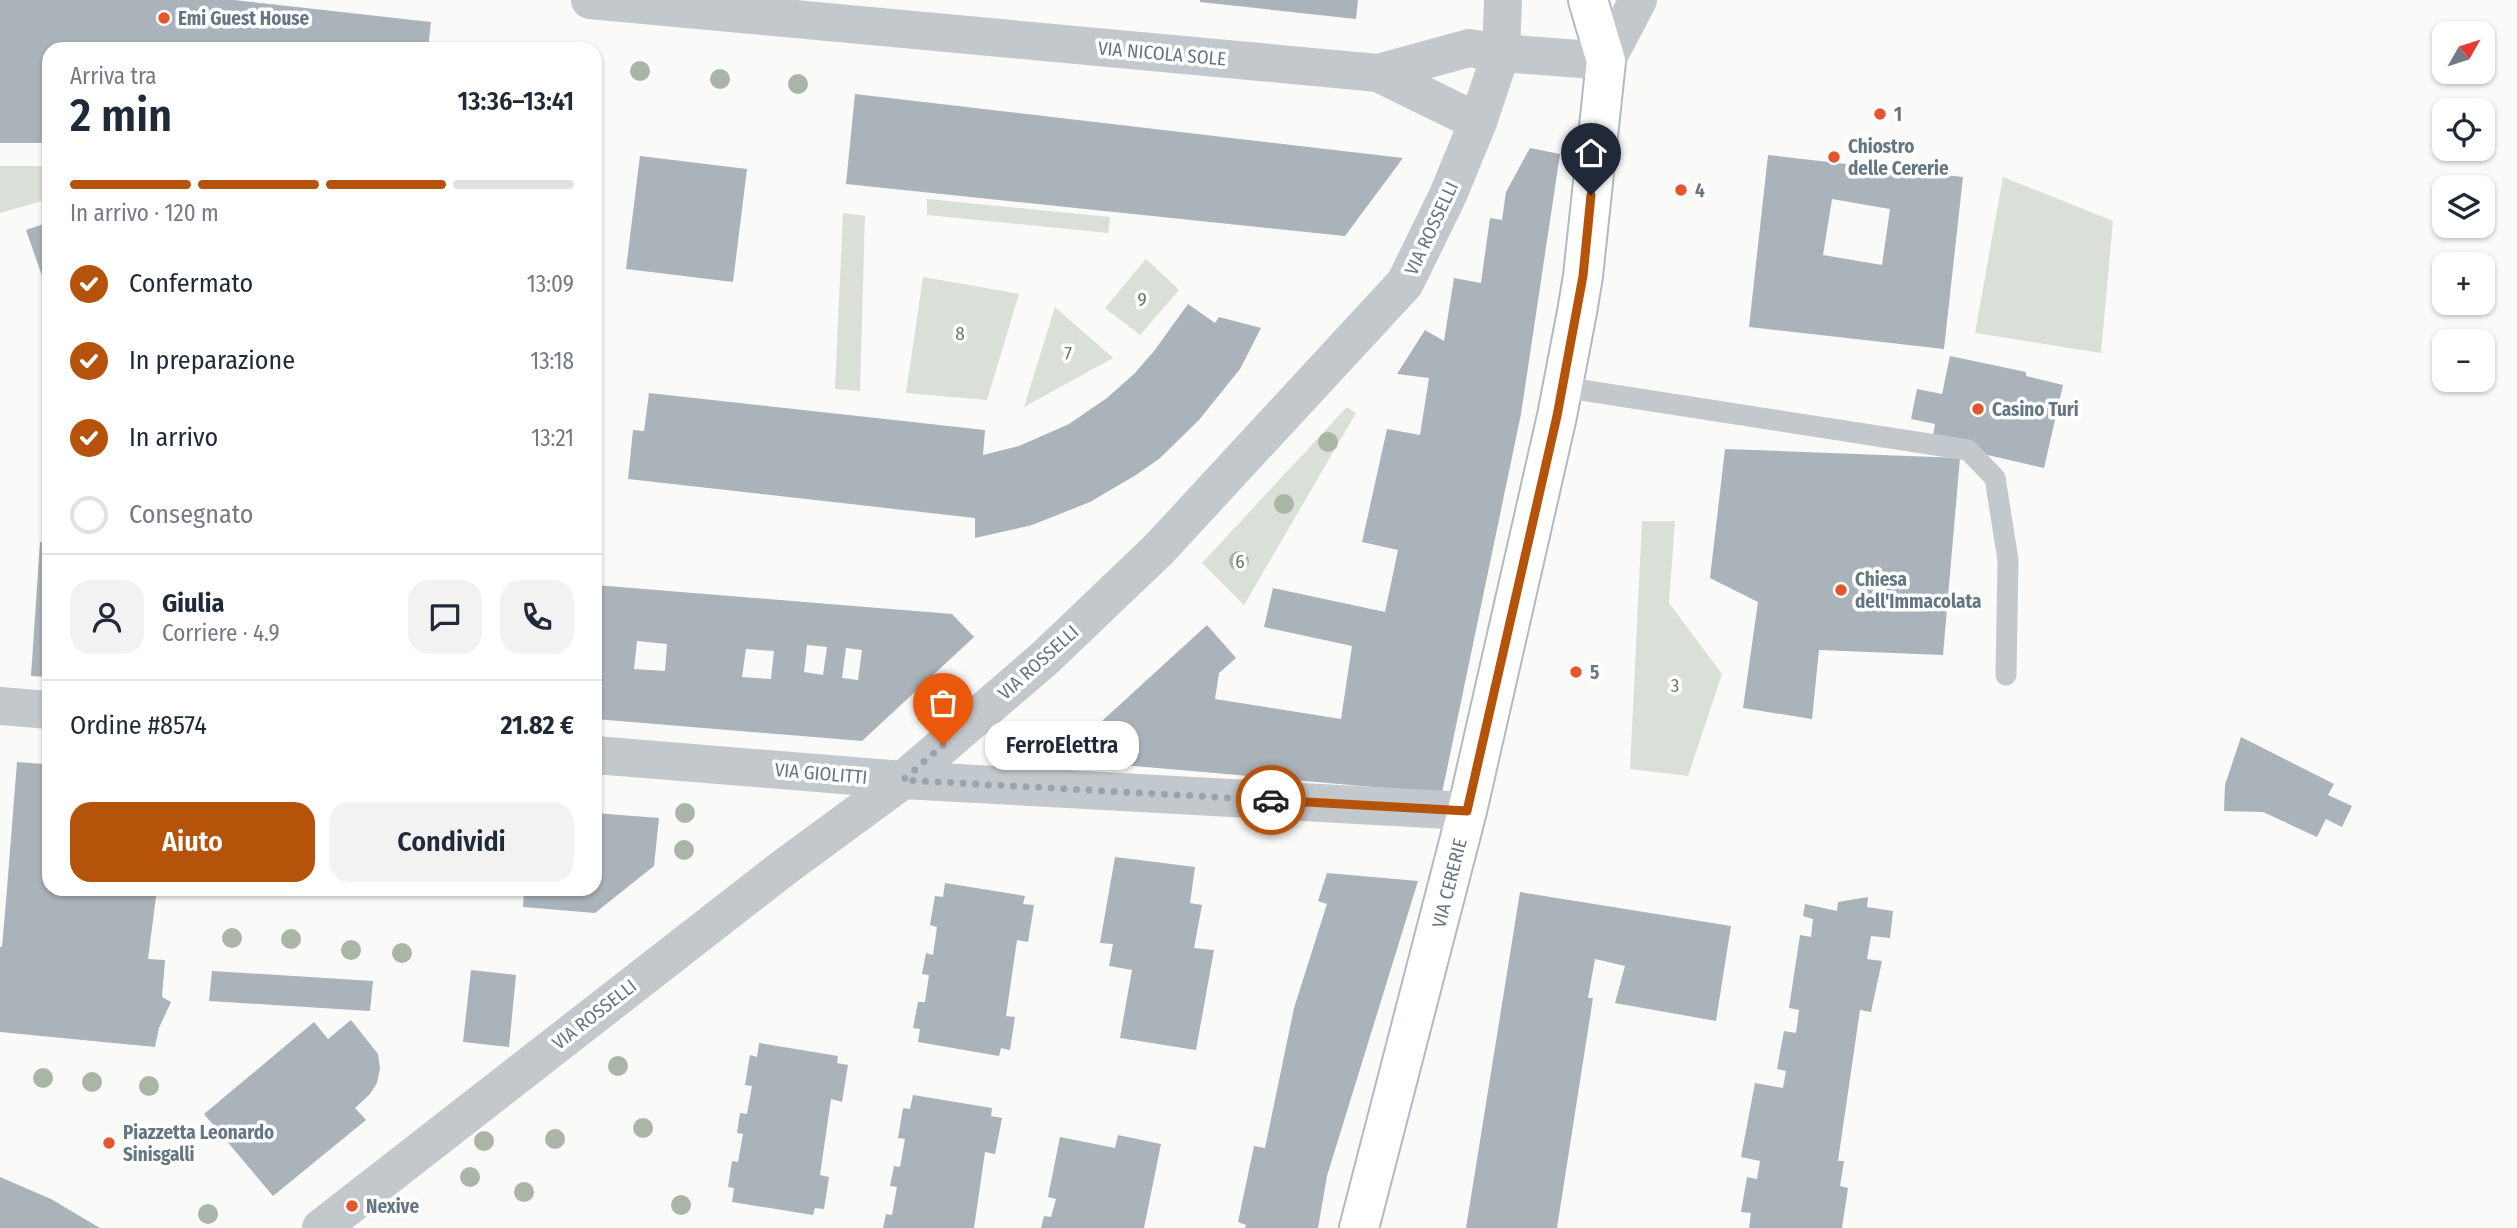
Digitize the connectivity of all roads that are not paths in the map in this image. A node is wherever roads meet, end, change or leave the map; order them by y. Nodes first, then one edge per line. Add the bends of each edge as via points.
1 (590, 0) edge
2 (1503, 0) edge
3 (1588, 0) edge
4 (1638, 0) edge
5 (948, 17) edge
6 (1501, 53) junction
7 (1606, 61) junction
8 (1378, 73) junction
9 (1478, 122) junction
10 (1562, 387) junction
11 (2006, 675) dead end
12 (0, 706) edge
13 (42, 709) edge
14 (602, 756) edge
15 (903, 780) junction
16 (1467, 811) junction
17 (321, 1228) edge
18 (1360, 1228) edge

1 - 5 street, VIA NICOLA SOLE
2 - 6 street, VIA ROSSELLI
3 - 7 street, VIA CERERIE
4 - 7 street
5 - 8 street, VIA NICOLA SOLE
6 - 7 street
6 - 8 street via 1469,48
6 - 9 street, VIA ROSSELLI
7 - 10 street, VIA CERERIE via 1583,276
8 - 9 street
9 - 15 street, VIA ROSSELLI via 1405,283 1158,549 1045,658
10 - 11 lane via 1968,450 1995,478 2008,560
10 - 16 street, VIA CERERIE
12 - 13 street
14 - 15 street, VIA GIOLITTI
15 - 16 street, VIA GIOLITTI
15 - 17 street, VIA ROSSELLI
16 - 18 street, VIA CERERIE

